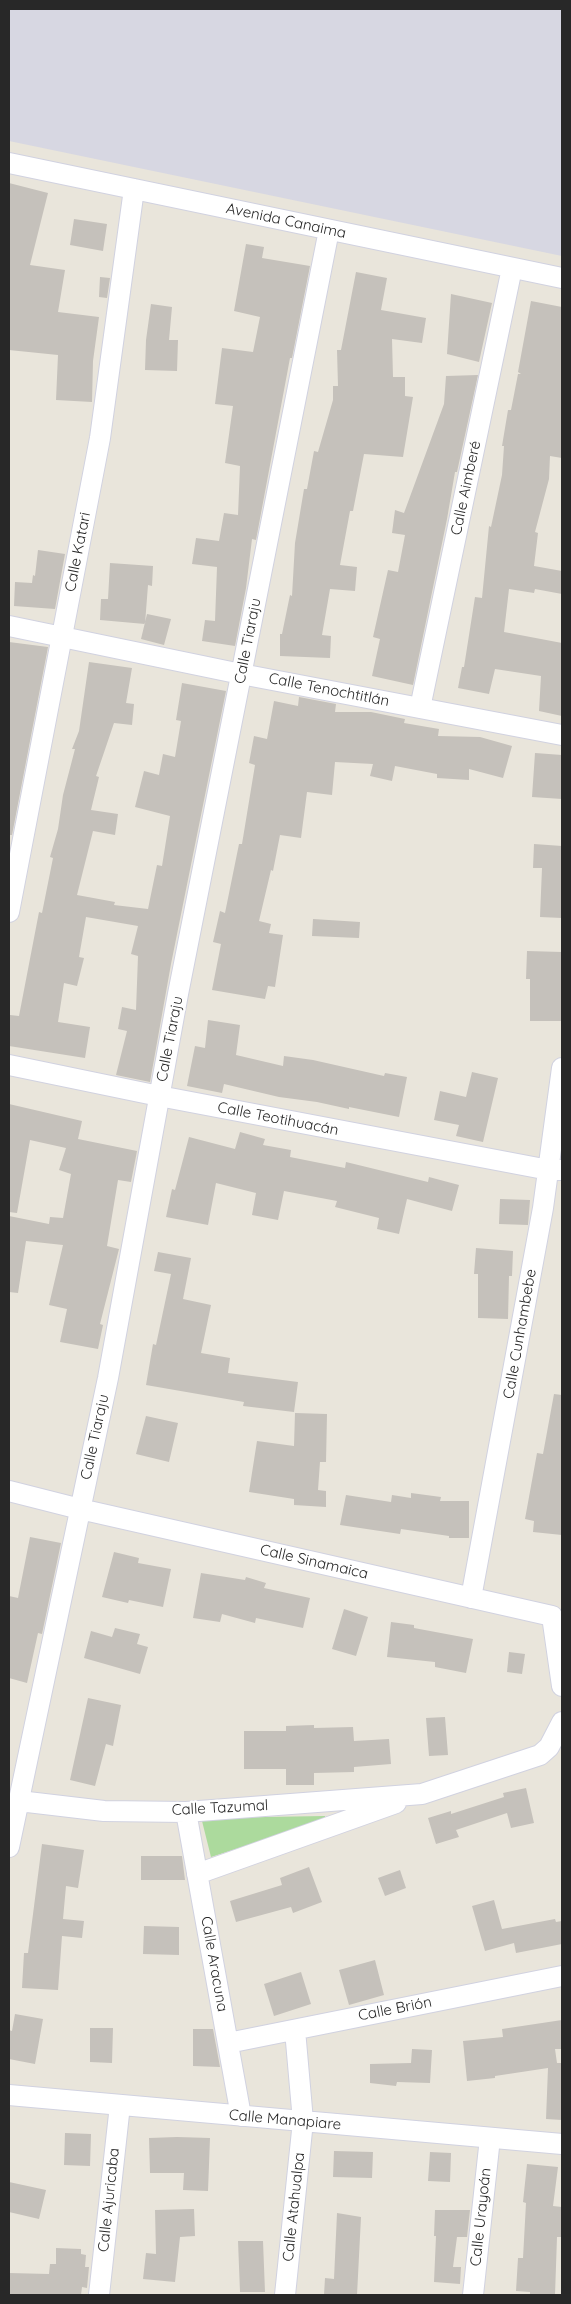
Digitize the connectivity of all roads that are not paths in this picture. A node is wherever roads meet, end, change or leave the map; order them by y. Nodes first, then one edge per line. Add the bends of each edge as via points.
1 (9, 163) edge
2 (134, 189) junction
3 (329, 230) junction
4 (512, 268) junction
5 (562, 278) edge
6 (9, 626) edge
7 (63, 637) junction
8 (241, 674) junction
9 (420, 708) junction
10 (562, 735) edge
11 (9, 912) edge
12 (9, 1065) edge
13 (562, 1068) edge
14 (160, 1096) junction
15 (555, 1170) edge
16 (9, 1490) edge
17 (80, 1509) junction
18 (471, 1598) junction
19 (562, 1686) edge
20 (562, 1722) edge
21 (422, 1794) junction
22 (18, 1801) junction
23 (186, 1812) junction
24 (9, 1847) edge
25 (198, 1874) junction
26 (562, 1976) edge
27 (295, 2030) junction
28 (228, 2043) junction
29 (9, 2095) edge
30 (120, 2105) junction
31 (242, 2116) junction
32 (303, 2122) junction
33 (490, 2138) junction
34 (562, 2144) edge
35 (99, 2295) edge
36 (286, 2295) edge
37 (473, 2295) edge

1 - 2 street, Avenida Canaima
2 - 3 street, Avenida Canaima
2 - 7 street, Calle Katari via 100,438
3 - 4 street, Avenida Canaima
3 - 8 street, Calle Tiaraju
4 - 5 street, Avenida Canaima
4 - 9 street, Calle Aimberé
6 - 7 street, Calle Tenochtitlán
7 - 8 street, Calle Tenochtitlán
7 - 11 street, Calle Katari
8 - 9 street, Calle Tenochtitlán
8 - 14 street, Calle Tiaraju
9 - 10 street, Calle Tenochtitlán
12 - 14 street, Calle Teotihuacán
13 - 15 street, Calle Cunhambebe
14 - 15 street, Calle Teotihuacán
14 - 17 street, Calle Tiaraju via 108,1378
15 - 18 street, Calle Cunhambebe via 544,1208
16 - 17 street, Calle Sinamaica
17 - 18 street, Calle Sinamaica
17 - 22 street, Calle Tiaraju
18 - 19 street, Calle Sinamaica via 552,1616
20 - 21 street, Calle Tazumal via 549,1747 540,1755
21 - 23 street, Calle Tazumal
21 - 25 street, Calle Tazumal
22 - 23 street, Calle Tazumal via 104,1811
22 - 24 street, Calle Tiaraju
23 - 25 street, Calle Aracuna
25 - 28 street, Calle Aracuna
26 - 27 street, Calle Brión
27 - 28 street, Calle Brión
27 - 32 street, Calle Atahualpa
28 - 31 street, Calle Aracuna
29 - 30 street, Calle Manapiare
30 - 31 street, Calle Manapiare
30 - 35 street, Calle Ajuricaba
31 - 32 street, Calle Manapiare
32 - 33 street, Calle Manapiare
32 - 36 street, Calle Atahualpa
33 - 34 street, Calle Manapiare
33 - 37 street, Calle Urayoán

